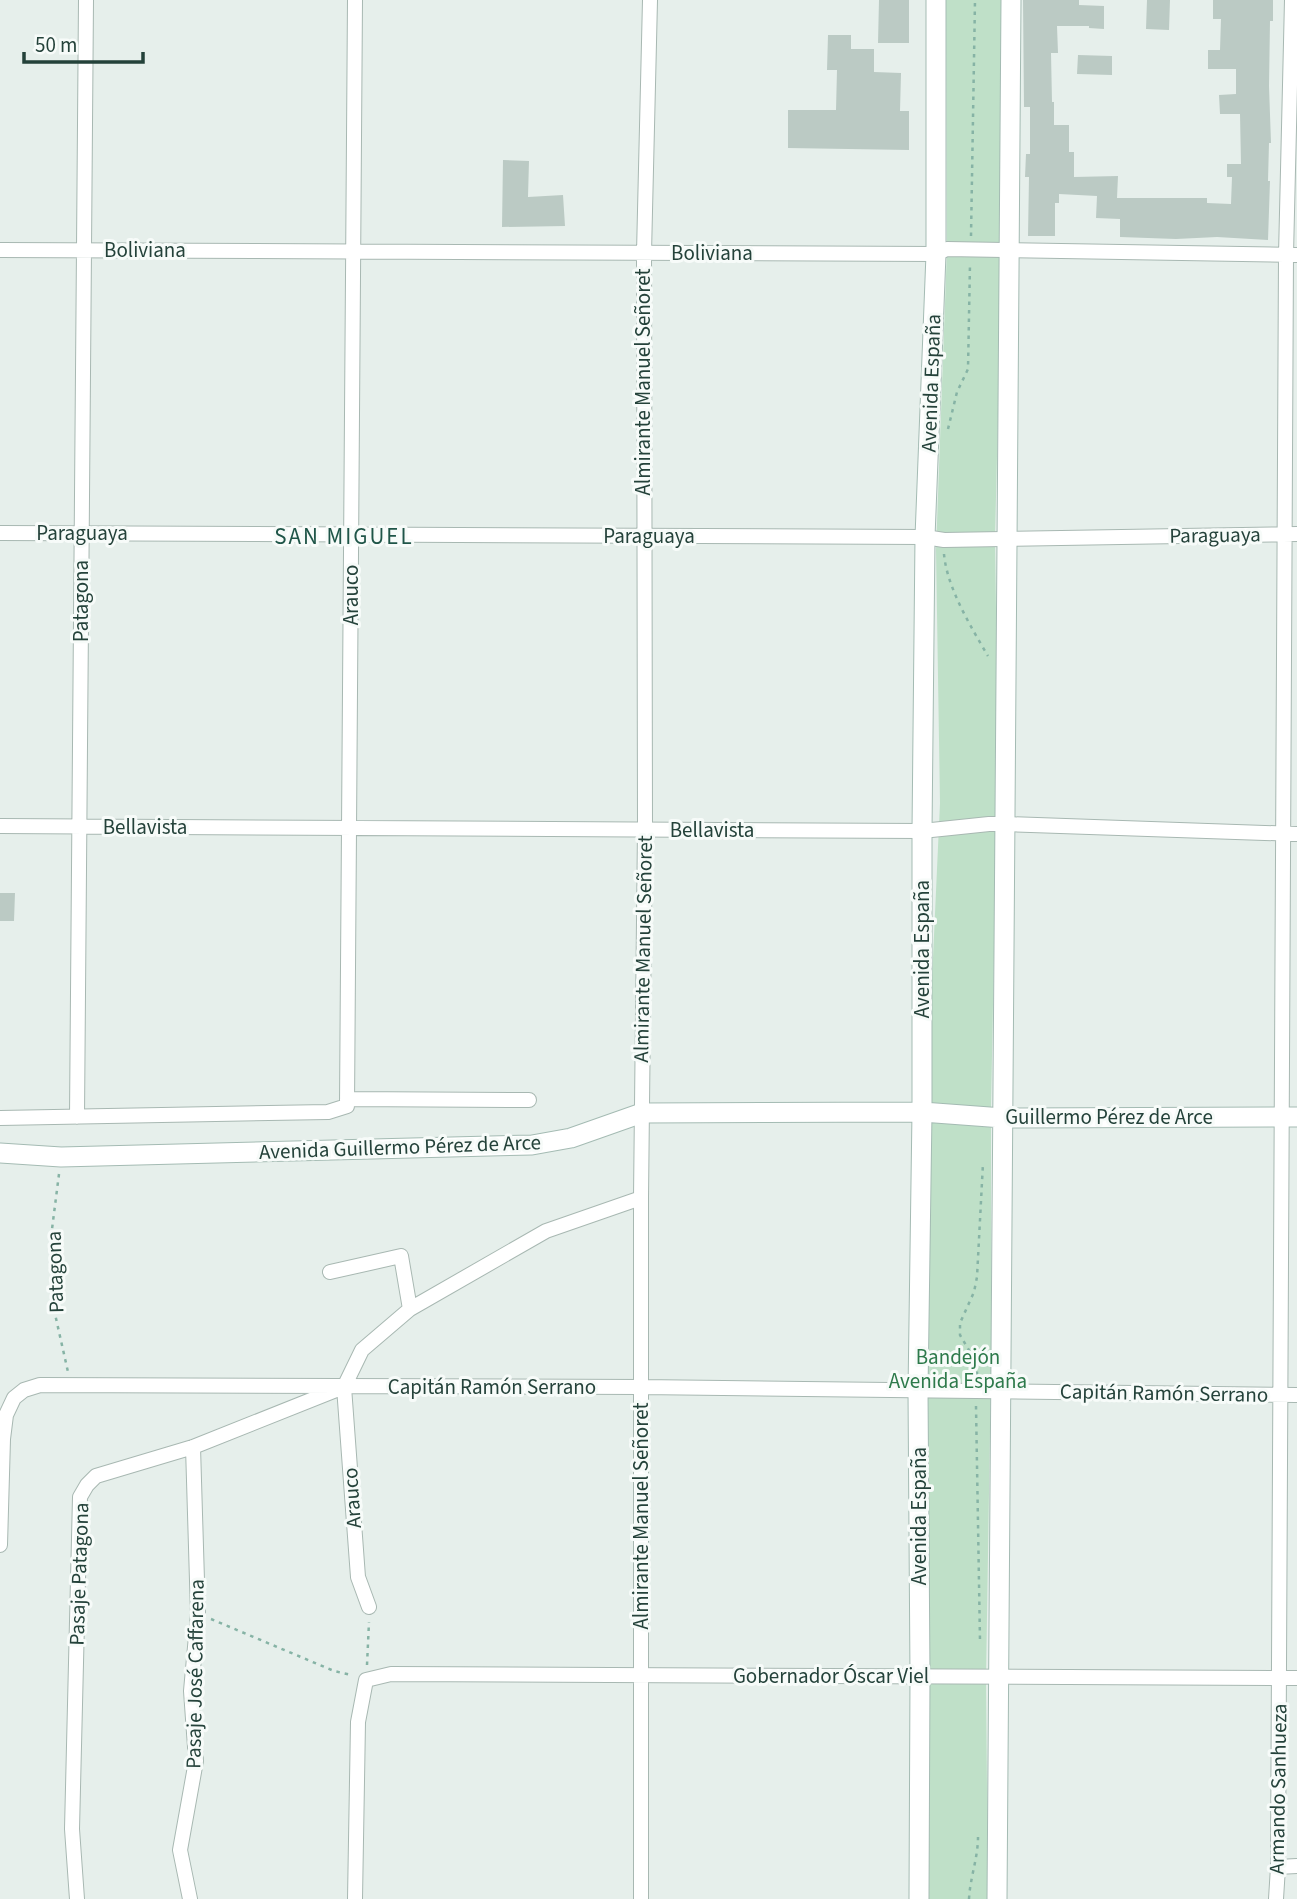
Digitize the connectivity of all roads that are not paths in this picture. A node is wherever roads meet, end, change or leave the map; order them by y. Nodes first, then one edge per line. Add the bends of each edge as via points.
1 (86, 0) edge
2 (355, 0) edge
3 (650, 0) edge
4 (936, 0) edge
5 (1011, 0) edge
6 (1292, 0) edge
7 (0, 250) edge
8 (84, 250) junction
9 (353, 251) junction
10 (1009, 251) junction
11 (644, 253) junction
12 (936, 254) junction
13 (1292, 255) edge
14 (0, 533) edge
15 (82, 533) junction
16 (1291, 533) edge
17 (351, 534) junction
18 (643, 536) junction
19 (1007, 538) junction
20 (935, 539) junction
21 (1005, 824) junction
22 (0, 826) edge
23 (79, 827) junction
24 (349, 828) junction
25 (645, 830) junction
26 (922, 831) junction
27 (1290, 834) edge
28 (528, 1100) dead end
29 (347, 1102) junction
30 (922, 1112) junction
31 (642, 1114) junction
32 (77, 1117) junction
33 (1289, 1117) edge
34 (0, 1118) edge
35 (1003, 1118) junction
36 (0, 1153) edge
37 (641, 1198) junction
38 (330, 1272) dead end
39 (410, 1309) junction
40 (344, 1387) junction
41 (640, 1387) junction
42 (918, 1391) junction
43 (1001, 1392) junction
44 (1280, 1395) junction
45 (1297, 1395) edge
46 (193, 1447) junction
47 (0, 1545) edge
48 (369, 1607) road end
49 (642, 1675) junction
50 (920, 1676) junction
51 (989, 1676) junction
52 (1279, 1678) junction
53 (1297, 1678) edge
54 (1297, 1866) edge
55 (1278, 1867) junction
56 (77, 1899) edge
57 (190, 1899) edge
58 (355, 1899) edge
59 (641, 1899) edge
60 (919, 1899) edge
61 (998, 1899) edge
62 (1276, 1899) edge

1 - 8 street, Patagona
2 - 9 street, Arauco
3 - 11 street, Almirante Manuel Señoret
4 - 12 main road, Avenida España
5 - 10 main road
6 - 13 street, Armando Sanhueza
7 - 8 street, Boliviana
8 - 9 street, Boliviana
8 - 15 street, Patagona
9 - 11 street, Boliviana
9 - 17 street, Arauco
10 - 12 street, Boliviana via 947,249
10 - 13 street, Boliviana
10 - 19 main road
11 - 12 street, Boliviana
11 - 18 street, Almirante Manuel Señoret
12 - 20 main road, Avenida España
13 - 16 street, Armando Sanhueza
14 - 15 street, Paraguaya
15 - 17 street, Paraguaya
15 - 23 street, Patagona
16 - 19 street, Paraguaya
16 - 27 street, Armando Sanhueza
17 - 18 street, Paraguaya
17 - 24 street, Arauco
18 - 20 street, Paraguaya
18 - 25 street, Almirante Manuel Señoret
19 - 20 street, Paraguaya
19 - 21 main road
20 - 26 main road, Avenida España
21 - 26 street, Bellavista
21 - 27 street, Bellavista
21 - 35 main road
22 - 23 street, Bellavista
23 - 24 street, Bellavista
23 - 32 street, Patagona
24 - 25 street, Bellavista
24 - 29 street, Arauco
25 - 26 street, Bellavista
25 - 31 street, Almirante Manuel Señoret
26 - 30 main road, Avenida España
27 - 33 street, Armando Sanhueza
28 - 29 street, Avenida Guillermo Pérez de Arce
29 - 32 street, Avenida Guillermo Pérez de Arce via 328,1112
30 - 31 main road, Avenida Guillermo Pérez de Arce
30 - 35 main road, Guillermo Pérez de Arce
30 - 42 main road, Avenida España
31 - 36 main road, Avenida Guillermo Pérez de Arce via 571,1138 532,1145 61,1157
31 - 37 street, Almirante Manuel Señoret
32 - 34 street, Avenida Guillermo Pérez de Arce
33 - 35 main road, Guillermo Pérez de Arce
33 - 44 street, Armando Sanhueza
35 - 43 main road
37 - 39 street via 546,1231
37 - 41 street, Almirante Manuel Señoret
38 - 39 street via 401,1256
39 - 40 street via 362,1350
40 - 41 street, Capitán Ramón Serrano
40 - 46 street, Pasaje Patagona
40 - 47 street, Capitán Ramón Serrano via 40,1385 24,1390 6,1415
40 - 48 street, Arauco via 358,1577
41 - 42 street, Capitán Ramón Serrano
41 - 49 street, Almirante Manuel Señoret
42 - 43 street, Capitán Ramón Serrano
42 - 50 main road, Avenida España
43 - 44 street, Capitán Ramón Serrano
43 - 51 main road
44 - 45 street, Capitán Ramón Serrano
44 - 52 street, Armando Sanhueza
46 - 56 street, Pasaje Patagona via 96,1476 80,1497 72,1829
46 - 57 street, Pasaje José Caffarena via 198,1614 191,1691 197,1761 180,1850
49 - 50 street, Gobernador Óscar Viel
49 - 58 street, Gobernador Óscar Viel via 391,1674 366,1679 358,1722
49 - 59 street, Almirante Manuel Señoret
50 - 51 street, Gobernador Óscar Viel
50 - 60 main road, Avenida España
51 - 52 street, Gobernador Óscar Viel
51 - 61 main road
52 - 53 street, Gobernador Óscar Viel
52 - 55 street, Armando Sanhueza
54 - 55 street
55 - 62 street, Armando Sanhueza

